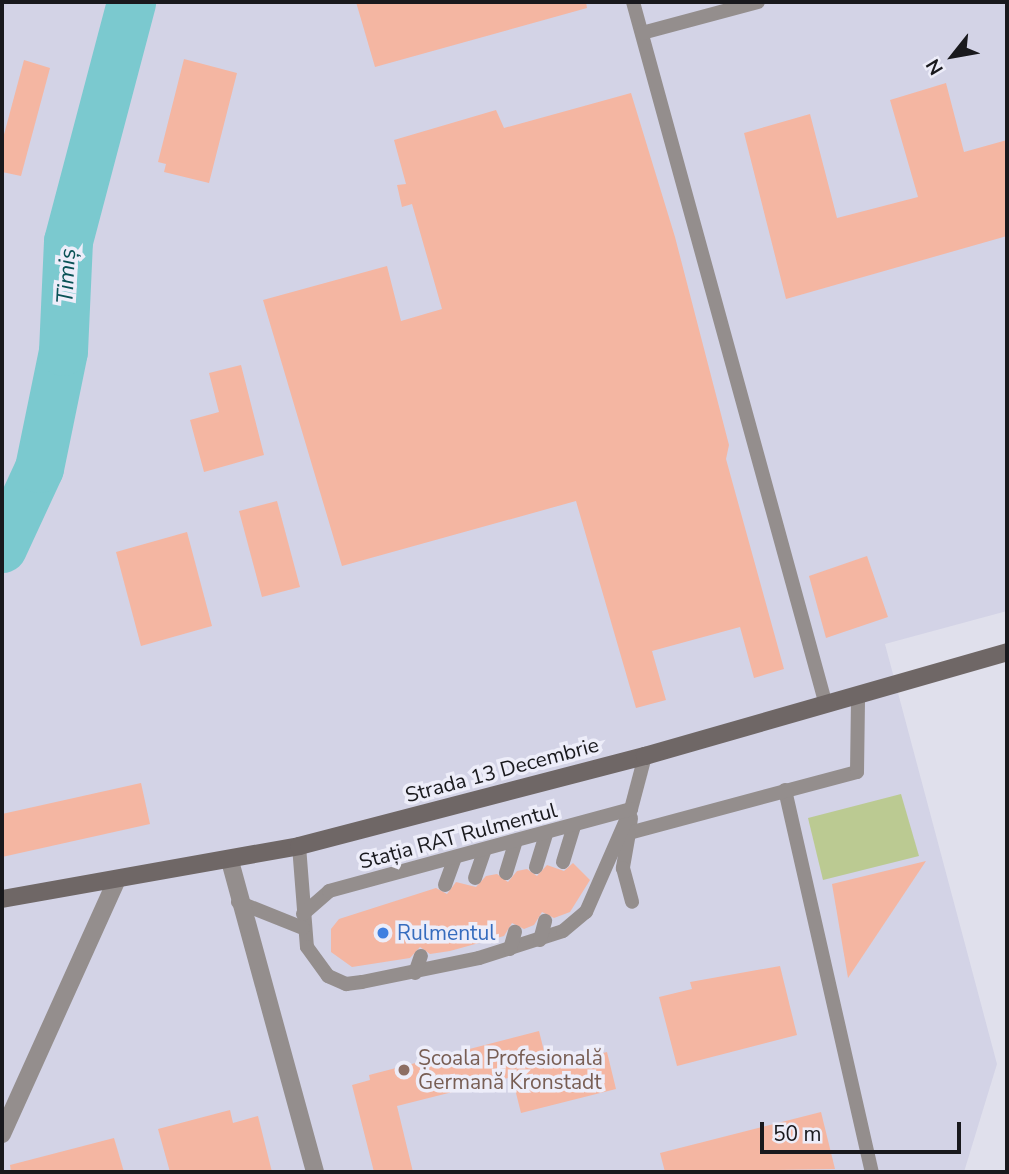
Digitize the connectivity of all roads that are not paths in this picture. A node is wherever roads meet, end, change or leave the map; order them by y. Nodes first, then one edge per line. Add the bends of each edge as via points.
1 (633, 2) edge
2 (758, 2) edge
3 (642, 33) junction
4 (1007, 652) edge
5 (859, 696) junction
6 (826, 705) junction
7 (645, 756) junction
8 (785, 790) junction
9 (631, 809) junction
10 (574, 827) junction
11 (629, 833) junction
12 (546, 835) junction
13 (515, 843) junction
14 (299, 846) junction
15 (484, 852) junction
16 (454, 860) junction
17 (230, 861) junction
18 (563, 862) dead end
19 (536, 867) dead end
20 (506, 873) dead end
21 (475, 878) dead end
22 (116, 881) junction
23 (445, 885) dead end
24 (2, 899) edge
25 (238, 902) junction
26 (632, 902) dead end
27 (303, 922) junction
28 (545, 922) dead end
29 (516, 932) dead end
30 (540, 940) junction
31 (484, 943) dead end
32 (510, 949) junction
33 (450, 951) dead end
34 (421, 956) dead end
35 (479, 958) junction
36 (446, 966) junction
37 (415, 973) junction
38 (2, 1134) edge
39 (315, 1172) edge
40 (872, 1172) edge

1 - 3 lane
2 - 3 lane
3 - 6 lane
4 - 5 main road, Strada 13 Decembrie
5 - 6 main road, Strada 13 Decembrie
5 - 8 lane via 857,772
6 - 7 main road, Strada 13 Decembrie
7 - 9 lane
7 - 14 main road, Strada 13 Decembrie
8 - 11 lane
8 - 40 lane
9 - 10 lane, Stația RAT Rulmentul
9 - 11 lane
9 - 30 lane via 586,912 563,932
10 - 12 lane, Stația RAT Rulmentul
10 - 18 lane
11 - 26 lane via 623,868
12 - 13 lane, Stația RAT Rulmentul
12 - 19 lane
13 - 15 lane, Stația RAT Rulmentul
13 - 20 lane
14 - 17 main road, Strada 13 Decembrie
14 - 27 lane
15 - 16 lane, Stația RAT Rulmentul
15 - 21 lane
16 - 23 lane
16 - 27 lane, Stația RAT Rulmentul via 329,891
17 - 22 main road, Strada 13 Decembrie
17 - 25 street
22 - 24 main road, Strada 13 Decembrie
22 - 38 street
25 - 27 lane
25 - 39 street
27 - 37 lane via 318,966 346,984
28 - 30 lane
29 - 32 lane
30 - 32 lane
31 - 35 lane
32 - 35 lane
33 - 36 lane
34 - 37 lane
35 - 36 lane
36 - 37 lane

